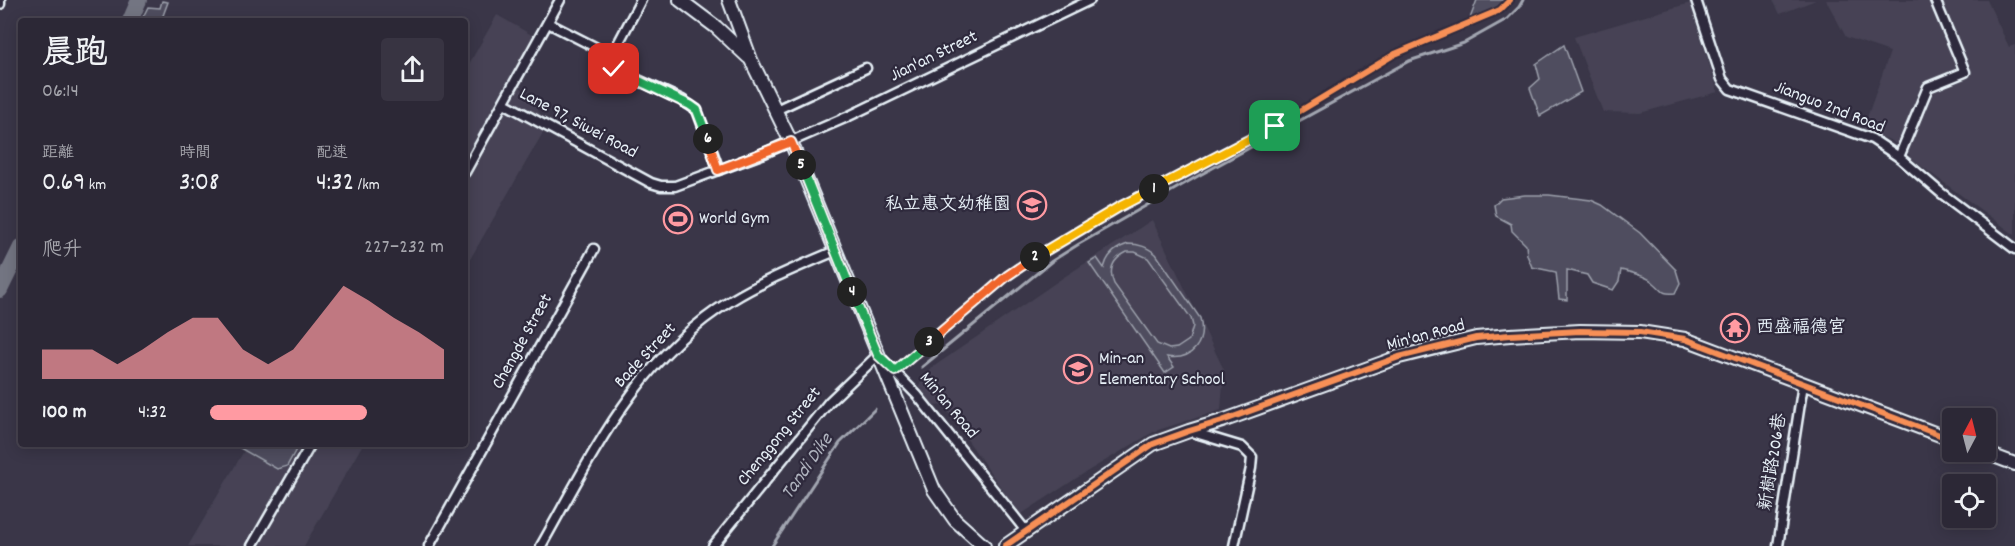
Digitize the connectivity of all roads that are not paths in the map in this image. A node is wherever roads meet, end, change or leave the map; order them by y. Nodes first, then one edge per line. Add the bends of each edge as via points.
1 (560, 0) edge
2 (641, 0) edge
3 (680, 0) edge
4 (729, 0) edge
5 (1090, 0) edge
6 (1695, 0) edge
7 (1935, 0) edge
8 (548, 23) junction
9 (595, 47) dead end
10 (751, 60) junction
11 (866, 68) dead end
12 (504, 103) junction
13 (776, 110) junction
14 (791, 142) junction
15 (1899, 157) junction
16 (468, 167) edge
17 (718, 170) junction
18 (594, 249) dead end
19 (2015, 249) edge
20 (835, 251) junction
21 (878, 355) junction
22 (1803, 384) junction
23 (1189, 431) junction
24 (1942, 436) edge
25 (309, 447) edge
26 (1996, 457) edge
27 (2015, 464) edge
28 (1026, 531) junction
29 (252, 546) edge
30 (429, 546) edge
31 (541, 546) edge
32 (713, 546) edge
33 (984, 546) edge
34 (1005, 546) edge
35 (1234, 546) edge
36 (1778, 546) edge

1 - 8 street
2 - 17 street via 610,62 614,69 697,110
3 - 10 street
4 - 10 street, Min'an Road
5 - 14 street, Jian'an Street
6 - 15 street, Jianguo 2nd Road via 1722,79 1730,88 1850,130
7 - 15 street via 1965,72 1928,87
8 - 9 street
8 - 12 street
10 - 13 street, Min'an Road
11 - 13 street
12 - 16 street
12 - 17 street, Lane 97, Siwei Road via 651,183 675,186
13 - 14 street, Min'an Road
14 - 17 street, Jian'an Street
14 - 20 street, Min'an Road
15 - 19 street, Jianguo 2nd Road
18 - 30 street, Chengde Street
20 - 21 street, Min'an Road
20 - 31 street, Bade Street via 732,300 671,348 612,419
21 - 28 street, Min'an Road via 917,395
21 - 32 street, Chenggong Street via 829,402
21 - 33 street via 934,490 955,520
22 - 23 street, Min'an Road via 1684,339 1640,332 1580,331 1476,338 1399,357
22 - 24 street, Min'an Road
22 - 36 street, 新樹路206巷
23 - 28 street, Min'an Road via 1153,444
23 - 35 street via 1242,447 1252,457
25 - 29 street
26 - 27 street
28 - 34 street, Min'an Road

